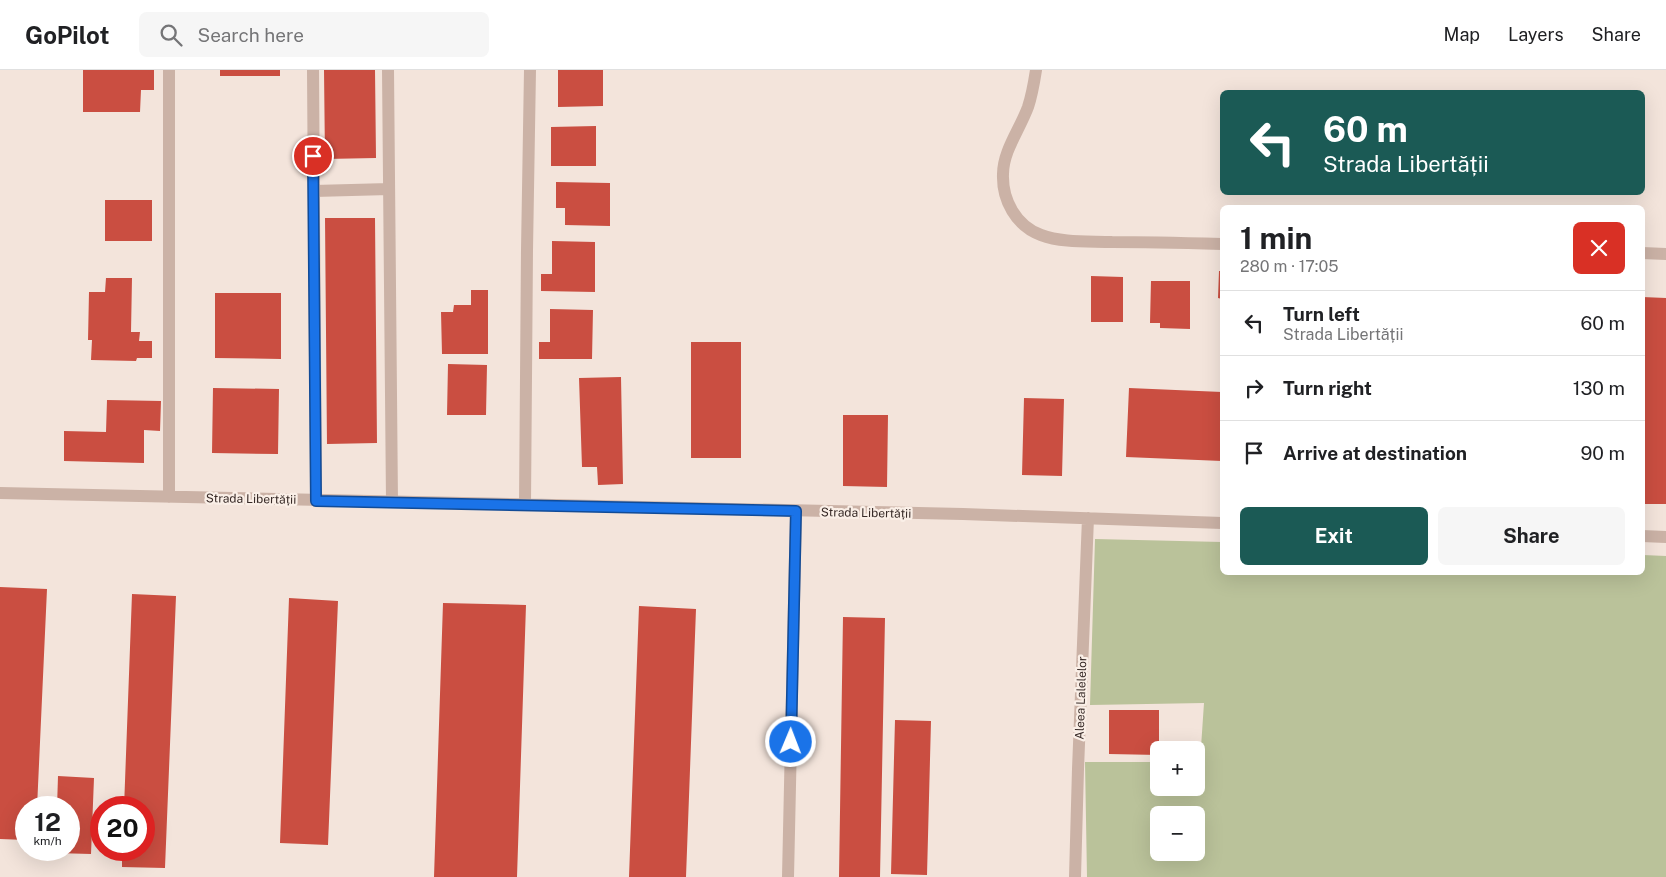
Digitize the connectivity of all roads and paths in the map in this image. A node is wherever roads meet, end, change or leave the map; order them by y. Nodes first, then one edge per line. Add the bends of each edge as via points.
1 (168, 70) edge
2 (313, 70) edge
3 (388, 70) edge
4 (530, 70) edge
5 (1036, 70) edge
6 (390, 189) junction
7 (314, 191) junction
8 (1220, 244) edge
9 (1645, 253) edge
10 (1666, 254) edge
11 (0, 493) edge
12 (168, 497) junction
13 (316, 501) junction
14 (392, 502) junction
15 (525, 505) junction
16 (796, 511) junction
17 (1088, 518) junction
18 (1220, 522) edge
19 (1645, 536) edge
20 (1666, 537) edge
21 (788, 877) edge
22 (1075, 877) edge

1 - 12 street
2 - 7 street
3 - 6 street
4 - 15 street
5 - 8 street via 1028,107 1005,158 1002,173 1012,213 1021,222 1040,235 1069,241
6 - 7 street
6 - 14 street
7 - 13 street
9 - 10 street
11 - 12 street, Strada Libertății
12 - 13 street, Strada Libertății
13 - 14 street, Strada Libertății
14 - 15 street, Strada Libertății
15 - 16 street, Strada Libertății
16 - 17 street, Strada Libertății
16 - 21 street
17 - 18 street, Strada Libertății
17 - 22 street, Aleea Lalelelor
19 - 20 street

